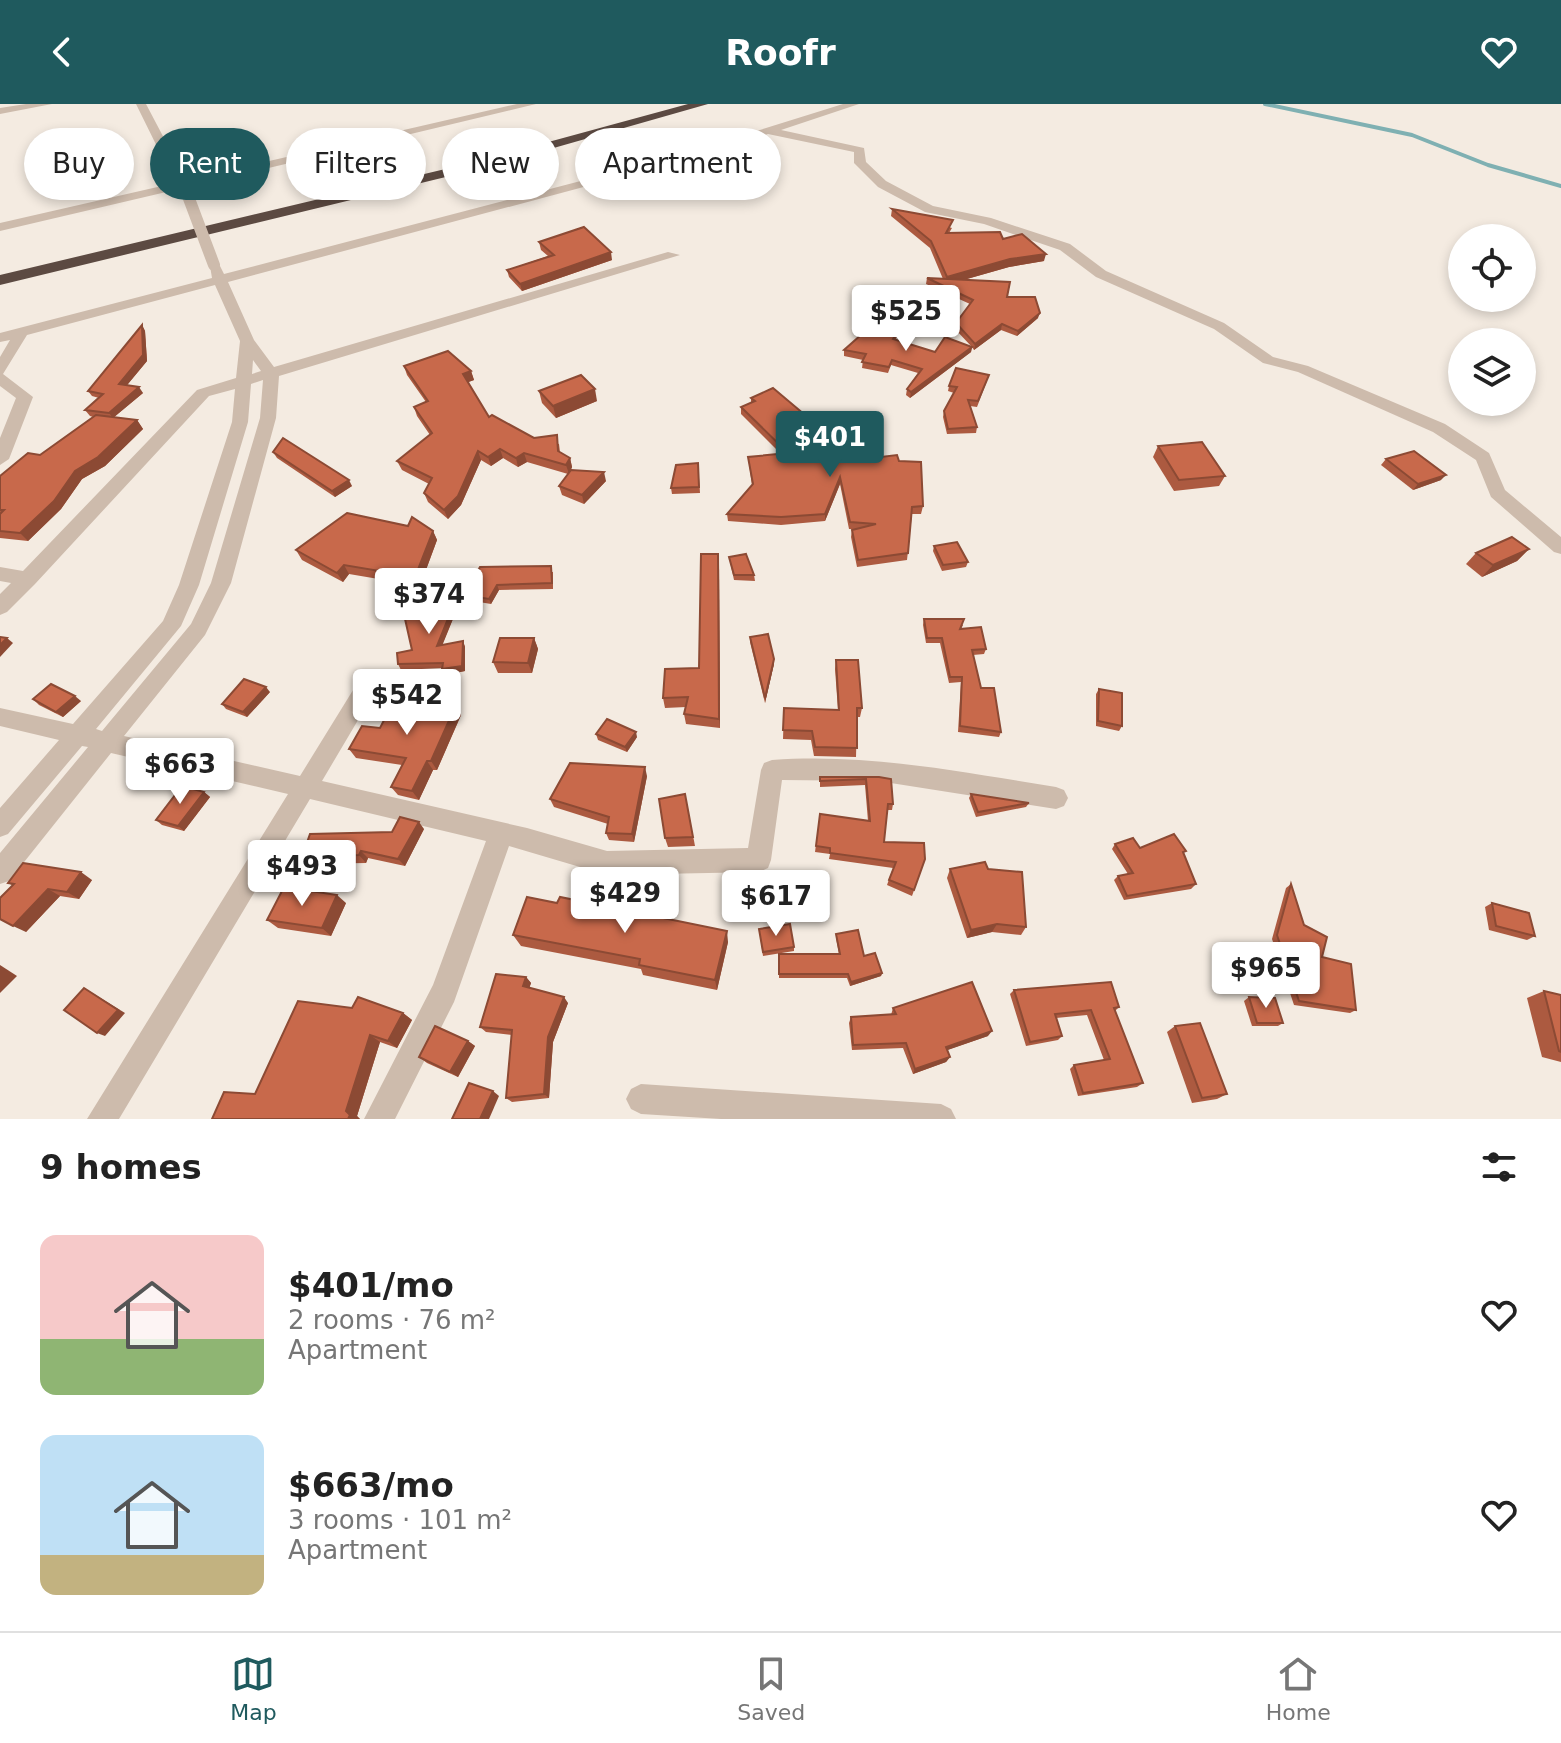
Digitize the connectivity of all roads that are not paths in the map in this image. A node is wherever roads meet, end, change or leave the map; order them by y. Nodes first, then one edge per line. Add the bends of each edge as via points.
1 (47, 104) edge
2 (141, 104) edge
3 (531, 104) edge
4 (650, 104) edge
5 (702, 104) edge
6 (854, 104) edge
7 (0, 111) edge
8 (153, 128) edge
9 (778, 128) edge
10 (781, 134) edge
11 (270, 169) edge
12 (575, 186) edge
13 (150, 197) edge
14 (189, 200) edge
15 (0, 227) edge
16 (673, 255) dead end
17 (0, 264) edge
18 (0, 280) edge
19 (220, 281) junction
20 (21, 333) junction
21 (0, 338) edge
22 (247, 341) junction
23 (0, 370) edge
24 (271, 374) junction
25 (0, 378) edge
26 (246, 380) junction
27 (0, 459) edge
28 (1561, 547) edge
29 (0, 574) edge
30 (28, 579) junction
31 (0, 607) edge
32 (366, 688) dead end
33 (0, 717) edge
34 (79, 735) junction
35 (107, 742) junction
36 (305, 787) junction
37 (1056, 798) dead end
38 (0, 826) edge
39 (501, 833) junction
40 (0, 872) edge
41 (641, 1099) dead end
42 (102, 1119) edge
43 (379, 1119) edge
44 (941, 1119) edge

1 - 7 street
2 - 8 street
3 - 11 street
4 - 17 highway via 491,149
5 - 18 highway via 482,164
6 - 9 street
10 - 28 street via 860,150 860,163 882,184 929,209 987,221 1065,247 1101,274 1219,326 1268,360 1303,369 1439,428 1483,457 1497,493
12 - 19 street
13 - 15 street
14 - 19 street, bridge
16 - 24 street
19 - 20 street
19 - 22 street
20 - 21 street
20 - 23 street
22 - 24 street
22 - 26 street
24 - 26 street
24 - 35 street via 268,418 221,583 198,629
25 - 27 street via 25,397
26 - 30 street via 203,393
26 - 34 street via 240,422 171,626
29 - 30 street
30 - 31 street
32 - 36 street
33 - 34 street
34 - 35 street
34 - 38 street
35 - 36 street
35 - 40 street
36 - 39 street
36 - 42 street
37 - 39 street via 882,772 803,767 772,770 759,860 607,863
39 - 43 street via 444,992
41 - 44 street

